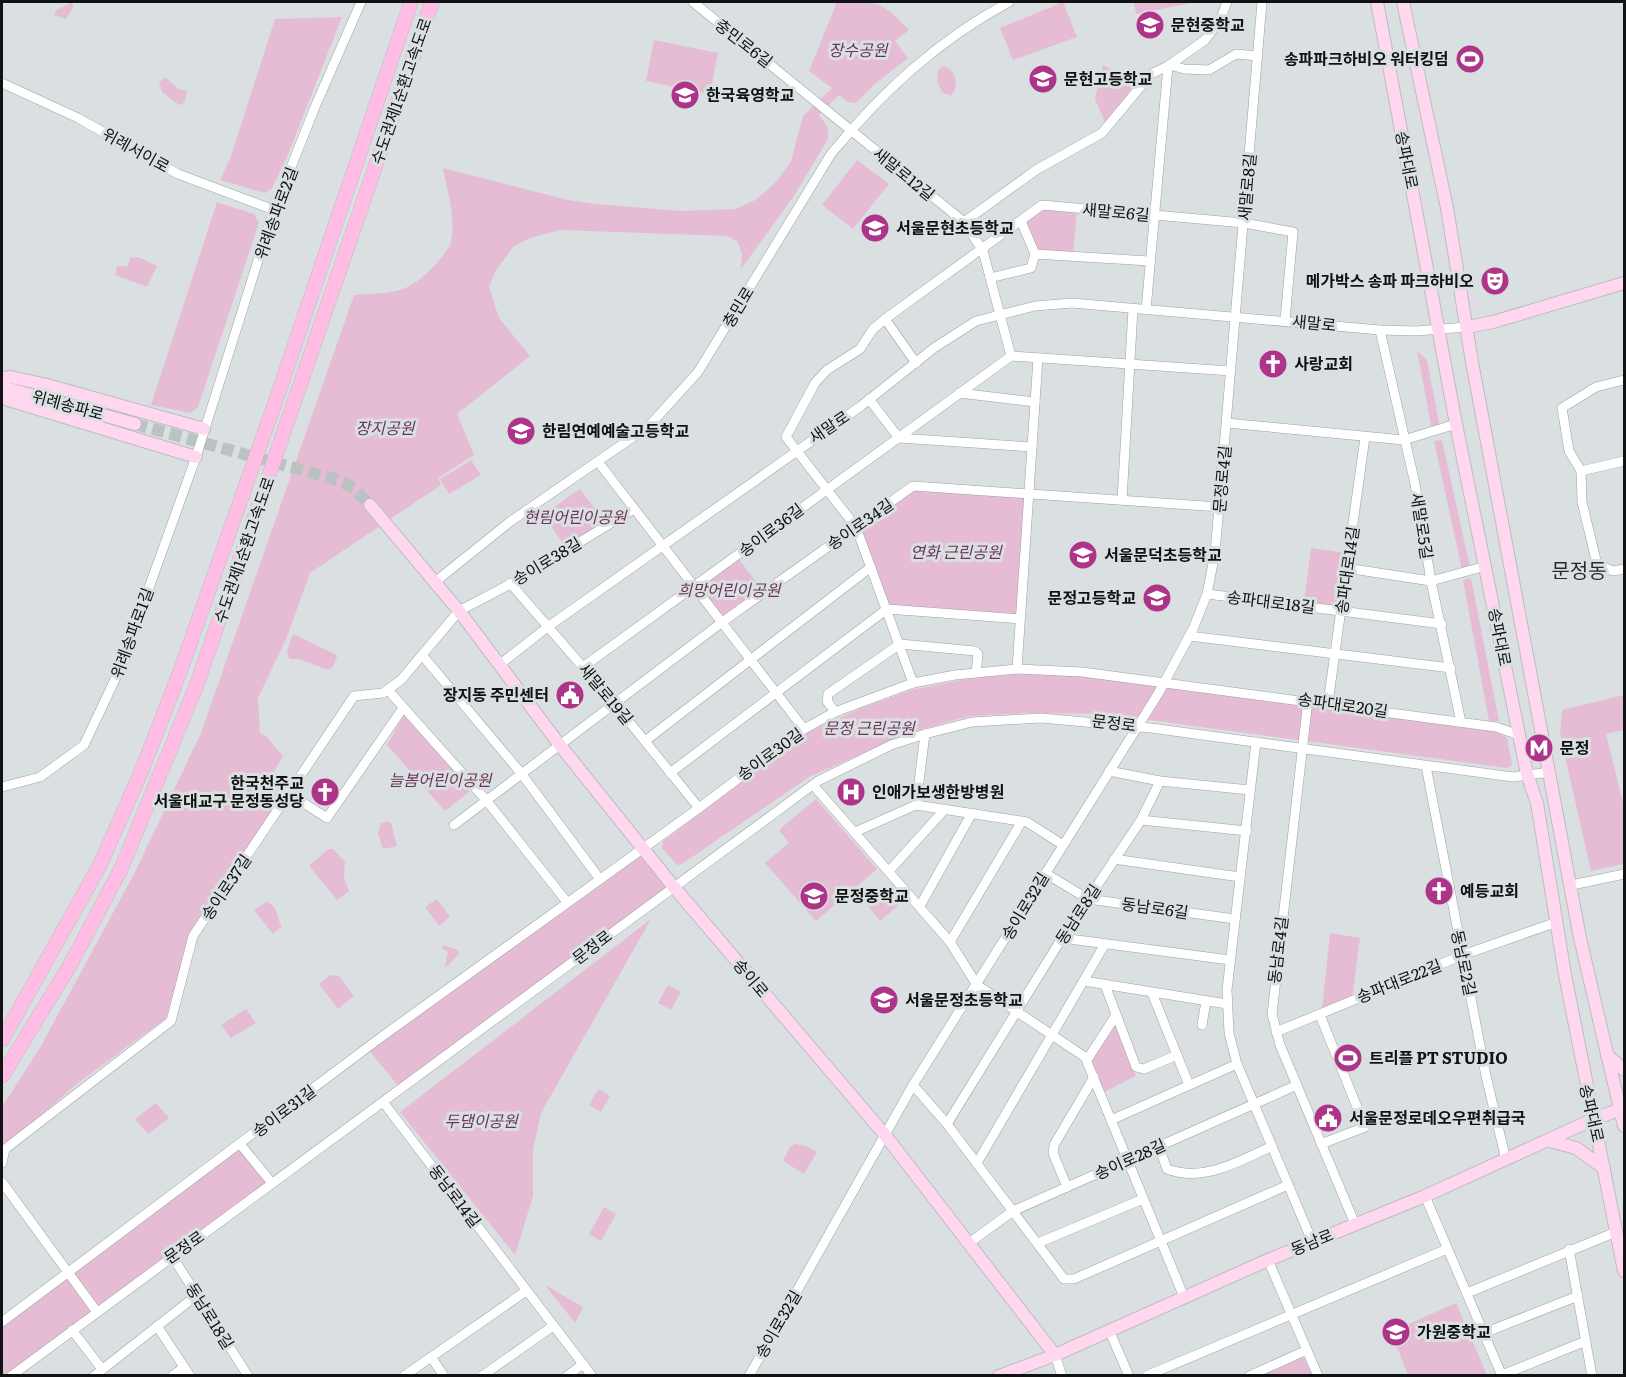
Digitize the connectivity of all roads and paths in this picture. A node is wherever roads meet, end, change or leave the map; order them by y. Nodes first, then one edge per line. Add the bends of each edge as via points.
1 (361, 2) edge
2 (411, 2) edge
3 (432, 2) edge
4 (693, 2) edge
5 (1009, 2) edge
6 (1227, 2) edge
7 (1262, 2) edge
8 (1377, 2) edge
9 (1403, 2) edge
10 (1258, 56) junction
11 (1169, 66) junction
12 (2, 82) edge
13 (850, 131) junction
14 (274, 210) junction
15 (1153, 215) junction
16 (1021, 221) junction
17 (964, 222) junction
18 (1244, 224) junction
19 (983, 249) junction
20 (1035, 254) junction
21 (1149, 261) junction
22 (990, 278) junction
23 (1624, 283) edge
24 (1133, 309) junction
25 (1146, 310) junction
26 (998, 314) junction
27 (1235, 318) junction
28 (885, 319) junction
29 (1285, 320) junction
30 (1467, 327) junction
31 (1440, 329) junction
32 (1380, 330) junction
33 (1011, 356) junction
34 (1038, 358) junction
35 (916, 363) junction
36 (1130, 365) junction
37 (1231, 371) junction
38 (2, 378) edge
39 (1624, 380) edge
40 (2, 387) edge
41 (959, 393) junction
42 (2, 398) edge
43 (870, 399) junction
44 (1035, 402) junction
45 (135, 423) tunnel mouth
46 (1227, 423) junction
47 (1456, 424) junction
48 (204, 429) junction
49 (1365, 437) junction
50 (899, 438) junction
51 (1404, 440) junction
52 (1032, 447) junction
53 (795, 451) junction
54 (196, 457) junction
55 (1624, 461) edge
56 (599, 463) junction
57 (1581, 471) junction
58 (828, 488) junction
59 (1029, 492) junction
60 (1122, 500) junction
61 (370, 505) tunnel mouth
62 (1220, 507) junction
63 (634, 509) junction
64 (856, 527) junction
65 (663, 546) junction
66 (1486, 566) junction
67 (871, 567) junction
68 (1346, 568) junction
69 (1624, 569) edge
70 (1431, 581) junction
71 (435, 582) junction
72 (510, 583) junction
73 (694, 587) junction
74 (1207, 594) junction
75 (887, 609) junction
76 (1341, 610) junction
77 (459, 611) junction
78 (1020, 619) junction
79 (721, 623) junction
80 (1442, 624) junction
81 (549, 626) junction
82 (1190, 636) junction
83 (900, 644) junction
84 (1336, 654) junction
85 (422, 656) junction
86 (752, 659) junction
87 (499, 665) junction
88 (583, 667) junction
89 (1451, 668) junction
90 (1017, 669) junction
91 (976, 673) junction
92 (913, 682) junction
93 (1164, 682) junction
94 (388, 690) junction
95 (777, 692) junction
96 (1308, 700) junction
97 (614, 703) junction
98 (1328, 703) junction
99 (403, 708) junction
100 (836, 712) junction
101 (1461, 722) junction
102 (1137, 726) junction
103 (804, 729) junction
104 (925, 734) junction
105 (1519, 735) junction
106 (645, 741) junction
107 (1256, 742) junction
108 (559, 744) junction
109 (1303, 748) junction
110 (1426, 766) junction
111 (1109, 771) junction
112 (1550, 772) junction
113 (521, 773) junction
114 (670, 773) junction
115 (1527, 774) junction
116 (1160, 781) junction
117 (813, 785) junction
118 (2, 787) edge
119 (1250, 790) junction
120 (290, 794) junction
121 (486, 800) junction
122 (916, 805) junction
123 (699, 808) junction
124 (945, 809) junction
125 (972, 813) junction
126 (1141, 820) junction
127 (1022, 821) junction
128 (454, 825) dead end
129 (1246, 831) junction
130 (855, 832) junction
131 (1063, 845) junction
132 (642, 848) junction
133 (1114, 859) junction
134 (889, 871) junction
135 (1046, 873) junction
136 (1624, 874) edge
137 (1240, 877) junction
138 (599, 878) junction
139 (1572, 885) junction
140 (673, 886) junction
141 (1088, 899) junction
142 (567, 902) junction
143 (920, 906) junction
144 (1235, 919) junction
145 (1557, 922) junction
146 (1062, 938) junction
147 (951, 942) junction
148 (1106, 944) junction
149 (1463, 955) junction
150 (1230, 960) junction
151 (1084, 981) junction
152 (977, 985) junction
153 (1105, 985) junction
154 (1152, 993) junction
155 (1206, 1001) junction
156 (1227, 1004) junction
157 (1017, 1010) junction
158 (1116, 1015) junction
159 (1320, 1015) junction
160 (1202, 1025) dead end
161 (1276, 1032) junction
162 (1053, 1035) junction
163 (2, 1040) edge
164 (1177, 1055) junction
165 (1607, 1055) junction
166 (1087, 1060) junction
167 (1237, 1064) junction
168 (1624, 1070) edge
169 (2, 1076) edge
170 (1094, 1077) junction
171 (914, 1085) junction
172 (1189, 1085) junction
173 (1297, 1085) junction
174 (383, 1102) junction
175 (1254, 1105) junction
176 (1623, 1109) edge
177 (1594, 1119) junction
178 (1111, 1120) junction
179 (947, 1124) junction
180 (1624, 1126) edge
181 (885, 1135) junction
182 (1550, 1141) junction
183 (1321, 1143) junction
184 (240, 1144) junction
185 (1272, 1146) junction
186 (1159, 1147) junction
187 (1506, 1160) junction
188 (1128, 1161) junction
189 (2, 1163) edge
190 (977, 1163) junction
191 (1604, 1168) junction
192 (2, 1182) edge
193 (272, 1184) junction
194 (1288, 1185) junction
195 (1067, 1187) junction
196 (1425, 1196) junction
197 (1143, 1199) junction
198 (1013, 1211) junction
199 (1355, 1224) junction
200 (1617, 1232) junction
201 (1161, 1241) junction
202 (1312, 1241) junction
203 (969, 1243) junction
204 (1038, 1243) junction
205 (1447, 1249) junction
206 (1569, 1249) junction
207 (172, 1256) junction
208 (1268, 1260) junction
209 (1624, 1271) edge
210 (69, 1272) junction
211 (526, 1291) junction
212 (1467, 1293) junction
213 (197, 1295) junction
214 (1578, 1296) junction
215 (1184, 1297) junction
216 (97, 1311) junction
217 (1292, 1314) junction
218 (2, 1322) edge
219 (157, 1326) junction
220 (553, 1326) junction
221 (72, 1330) junction
222 (1109, 1330) junction
223 (1485, 1333) junction
224 (1586, 1341) junction
225 (1307, 1350) junction
226 (1054, 1355) junction
227 (431, 1357) junction
228 (584, 1364) junction
229 (187, 1371) edge
230 (98, 1372) edge
231 (1165, 1372) edge
232 (1502, 1375) edge
233 (11, 1376) edge
234 (172, 1376) edge
235 (248, 1376) edge
236 (404, 1376) edge
237 (444, 1376) edge
238 (483, 1376) edge
239 (567, 1376) edge
240 (592, 1376) edge
241 (749, 1376) edge
242 (999, 1376) edge
243 (1062, 1376) edge
244 (1129, 1376) edge
245 (1146, 1376) edge
246 (1249, 1376) edge
247 (1318, 1376) edge
248 (1592, 1376) edge

1 - 14 street, 위례송파로2길
2 - 163 highway, 수도권제1순환고속도로 via 268,422 142,771 100,865
3 - 169 highway, 수도권제1순환고속도로 via 197,684 121,869 69,967
4 - 13 street, 충민로6길
5 - 13 street, 충민로 via 923,58
6 - 11 street via 1205,40
7 - 10 street, 새말로8길
8 - 31 main road, 송파대로
9 - 30 main road, 송파대로 via 1447,208
10 - 11 street via 1236,54 1209,70
10 - 18 street, 새말로8길
11 - 15 street
11 - 17 street via 1151,74 1102,133 1036,170
12 - 14 street, 위례서이로 via 78,118 178,174
13 - 17 street, 새말로12길
13 - 56 street, 충민로 via 831,154 698,372 649,426
14 - 48 street, 위례송파로2길
15 - 16 street, 새말로6길 via 1042,205
15 - 18 street, 새말로6길
15 - 21 street
16 - 19 street, 새말로6길
16 - 20 street
17 - 19 street, 새말로12길
18 - 27 street, 새말로8길
18 - 29 street, 새말로6길 via 1293,232
19 - 22 street, 새말로12길
19 - 28 street, 새말로6길
20 - 21 street
20 - 22 street via 1031,268
21 - 25 street
22 - 26 street, 새말로12길
23 - 30 main road, 새말로
24 - 25 street, 새말로
24 - 26 street, 새말로 via 1072,303
24 - 36 street
25 - 27 street, 새말로
26 - 33 street
26 - 35 street, 새말로 via 976,321
27 - 29 street, 새말로
27 - 37 street, 문정로4길
28 - 35 street
28 - 53 street, 새말로6길 via 860,349 827,370 815,383 787,431 786,437
29 - 32 street, 새말로
30 - 31 street, 새말로
30 - 112 main road, 송파대로
31 - 32 street, 새말로
31 - 47 main road, 송파대로
32 - 51 street, 새말로5길
33 - 34 street
33 - 41 street, 송이로36길
34 - 36 street
34 - 44 street
35 - 43 street, 새말로
36 - 37 street
36 - 60 street
37 - 46 street, 문정로4길
38 - 48 main road via 47,385
39 - 57 street via 1596,387 1562,408 1569,452
40 - 45 main road, 위례송파로
41 - 44 street
41 - 50 street, 송이로36길
42 - 54 main road
43 - 50 street
43 - 53 street, 새말로
44 - 52 street
46 - 49 street
46 - 62 street, 문정로4길
47 - 51 street
47 - 66 main road, 송파대로
48 - 54 street, 위례송파로1길
49 - 51 street
49 - 68 street, 송파대로14길
50 - 52 street
50 - 58 street, 송이로36길
51 - 70 street, 새말로5길
52 - 59 street
53 - 58 street
53 - 65 street, 새말로
54 - 118 street, 위례송파로1길 via 119,671 84,745 40,777
55 - 57 street
56 - 63 street
56 - 71 street, 충민로 via 511,521
57 - 69 street via 1582,502 1596,564 1612,571
58 - 64 street
58 - 73 street, 송이로36길
59 - 60 street, 송이로34길
59 - 64 street, 송이로34길 via 913,486
59 - 78 street
60 - 62 street, 송이로34길
61 - 71 main road
62 - 74 street, 문정로4길
63 - 65 street
63 - 72 street, 송이로38길
64 - 67 street
64 - 79 street, 송이로34길
65 - 73 street
65 - 81 street, 새말로
66 - 70 street
66 - 105 main road, 송파대로
67 - 75 street
67 - 86 street
68 - 70 street
68 - 76 street, 송파대로14길
70 - 80 street, 새말로5길
71 - 77 main road, 송이로
72 - 77 street, 송이로38길
72 - 81 street, 새말로19길
73 - 79 street
73 - 88 street, 송이로36길
74 - 76 street, 송파대로18길
74 - 82 street, 문정로4길
75 - 78 street
75 - 83 street
75 - 95 street
76 - 80 street, 송파대로18길
76 - 84 street, 송파대로14길
77 - 85 street
77 - 87 main road, 송이로
78 - 90 street
79 - 86 street
79 - 97 street, 송이로34길
80 - 89 street, 새말로5길
81 - 87 street, 새말로
81 - 88 street, 새말로19길
82 - 84 street
82 - 93 street, 문정로4길
83 - 91 street via 975,651
83 - 92 street
83 - 100 street via 828,694 827,701
84 - 89 street
84 - 98 street, 송파대로14길
85 - 94 street
85 - 113 street
86 - 95 street
86 - 106 street
87 - 108 main road, 송이로
88 - 97 street, 새말로19길
89 - 101 street, 새말로5길
90 - 91 street, 송이로30길
90 - 93 street, 송이로30길
91 - 92 street, 송이로30길
92 - 100 street, 송이로30길
93 - 96 street, 송파대로20길
93 - 102 street, 문정로4길
94 - 99 street
94 - 120 street, 송이로37길 via 354,696
95 - 103 street
95 - 114 street
96 - 98 street, 송파대로20길
96 - 109 street
97 - 106 street, 새말로19길
97 - 108 street, 송이로34길
98 - 101 street, 송파대로20길
99 - 120 street via 327,818
99 - 121 street
100 - 103 street, 송이로30길
101 - 105 street, 송파대로20길
102 - 104 street, 문정로 via 1017,718 972,722
102 - 107 street, 문정로
102 - 111 street, 송이로32길
103 - 123 street, 송이로30길
104 - 117 street, 문정로 via 860,759
104 - 122 street
105 - 115 main road, 송파대로
106 - 114 street, 새말로19길
107 - 109 street, 문정로
107 - 119 street
108 - 113 street, 송이로34길
108 - 132 main road, 송이로
109 - 110 street, 문정로
109 - 161 street, 동남로4길 via 1272,998
110 - 115 street, 문정로 via 1513,777
110 - 149 street, 동남로2길
111 - 116 street
111 - 131 street, 송이로32길
112 - 115 street, 문정로
112 - 139 main road, 송파대로
113 - 121 street, 송이로34길
113 - 138 street
114 - 123 street, 새말로19길
115 - 145 main road, 송파대로 via 1537,802
116 - 119 street
116 - 126 street, 동남로8길
117 - 130 street
117 - 140 street, 문정로
119 - 129 street
120 - 189 street, 송이로37길 via 193,936 171,1021 5,1149
121 - 128 street, 송이로34길
121 - 142 street
122 - 124 street
122 - 130 street
123 - 132 street, 송이로30길
124 - 125 street
124 - 134 street
125 - 127 street
125 - 143 street
126 - 129 street
126 - 133 street, 동남로8길
127 - 131 street
127 - 147 street
129 - 137 street
130 - 134 street
131 - 135 street, 송이로32길
132 - 138 street, 송이로31길
132 - 140 main road, 송이로
133 - 137 street
133 - 141 street, 동남로8길
134 - 143 street
135 - 141 street, 동남로6길
135 - 152 street, 송이로32길
136 - 139 street
137 - 144 street
138 - 142 street, 송이로31길
139 - 165 main road, 송파대로
140 - 174 street, 문정로
140 - 181 main road, 송이로
141 - 144 street, 동남로6길
141 - 146 street, 동남로8길
142 - 184 street, 송이로31길
143 - 147 street
144 - 150 street
145 - 149 street, 송파대로22길
145 - 177 main road, 송파대로
146 - 148 street
146 - 157 street, 동남로8길
147 - 152 street
148 - 150 street
148 - 151 street
149 - 159 street, 송파대로22길
149 - 187 street, 동남로2길
150 - 156 street
151 - 153 street
151 - 162 street
152 - 157 street
152 - 171 street, 송이로32길
153 - 154 street
153 - 158 street
154 - 155 street
154 - 164 street
155 - 156 street
155 - 160 street
156 - 167 street via 1231,1049
157 - 162 street
157 - 179 street, 동남로8길
158 - 164 street via 1136,1067 1144,1069
158 - 166 street
159 - 161 street, 송파대로22길
159 - 183 street via 1365,1127
161 - 173 street, 동남로4길
162 - 166 street
162 - 190 street
164 - 172 street
165 - 168 main road
165 - 176 main road, 송파대로
166 - 170 street
167 - 172 street
167 - 175 street
170 - 178 street
170 - 195 street via 1054,1145 1053,1153
171 - 179 street
171 - 181 street, 송이로32길
172 - 178 street
173 - 175 street, 송이로28길
173 - 183 street, 동남로4길
174 - 193 street, 문정로
174 - 211 street, 동남로14길
175 - 185 street
175 - 186 street, 송이로28길
176 - 177 main road, 동남로
176 - 180 main road, 송파대로
177 - 182 main road, 동남로
177 - 191 main road, 송파대로
178 - 188 street
179 - 190 street
181 - 203 main road, 송이로
181 - 241 street, 송이로32길
182 - 187 main road, 동남로
182 - 191 main road via 1576,1148
183 - 199 street, 동남로4길
184 - 193 street
184 - 210 street, 송이로31길
185 - 186 street via 1226,1168 1203,1173 1167,1169
185 - 194 street
186 - 188 street, 송이로28길
187 - 196 main road, 동남로
188 - 195 street, 송이로28길
188 - 197 street
190 - 198 street
191 - 200 main road, 송파대로
192 - 210 street
193 - 207 street, 문정로
194 - 201 street
194 - 202 street
195 - 198 street, 송이로28길
196 - 199 main road, 동남로
196 - 205 street
197 - 201 street
197 - 204 street
198 - 203 street, 송이로28길
198 - 204 street
199 - 202 main road, 동남로
200 - 206 street
200 - 209 main road, 송파대로
201 - 204 street via 1074,1280 1064,1279
201 - 215 street
202 - 208 main road, 동남로
203 - 226 main road, 송이로
205 - 212 street
205 - 217 street
206 - 212 street
206 - 214 street
207 - 213 street, 동남로18길
207 - 216 street, 문정로
208 - 215 main road, 동남로
208 - 217 street
210 - 216 street
210 - 218 street, 송이로31길
211 - 220 street, 동남로14길
211 - 227 street
212 - 223 street
213 - 219 street
213 - 235 street, 동남로18길
214 - 223 street
214 - 224 street
215 - 222 main road, 동남로
216 - 221 street, 문정로
217 - 225 street
217 - 231 street
219 - 229 street
219 - 230 street
220 - 228 street, 동남로14길
220 - 238 street
221 - 230 street
221 - 233 street, 문정로
222 - 226 main road, 동남로
222 - 244 street
223 - 232 street
224 - 232 street
224 - 248 street
225 - 246 street
225 - 247 street
226 - 242 main road, 동남로
226 - 243 street, 송이로
227 - 236 street
227 - 237 street
228 - 239 street
228 - 240 street, 동남로14길
229 - 234 street
231 - 245 street

